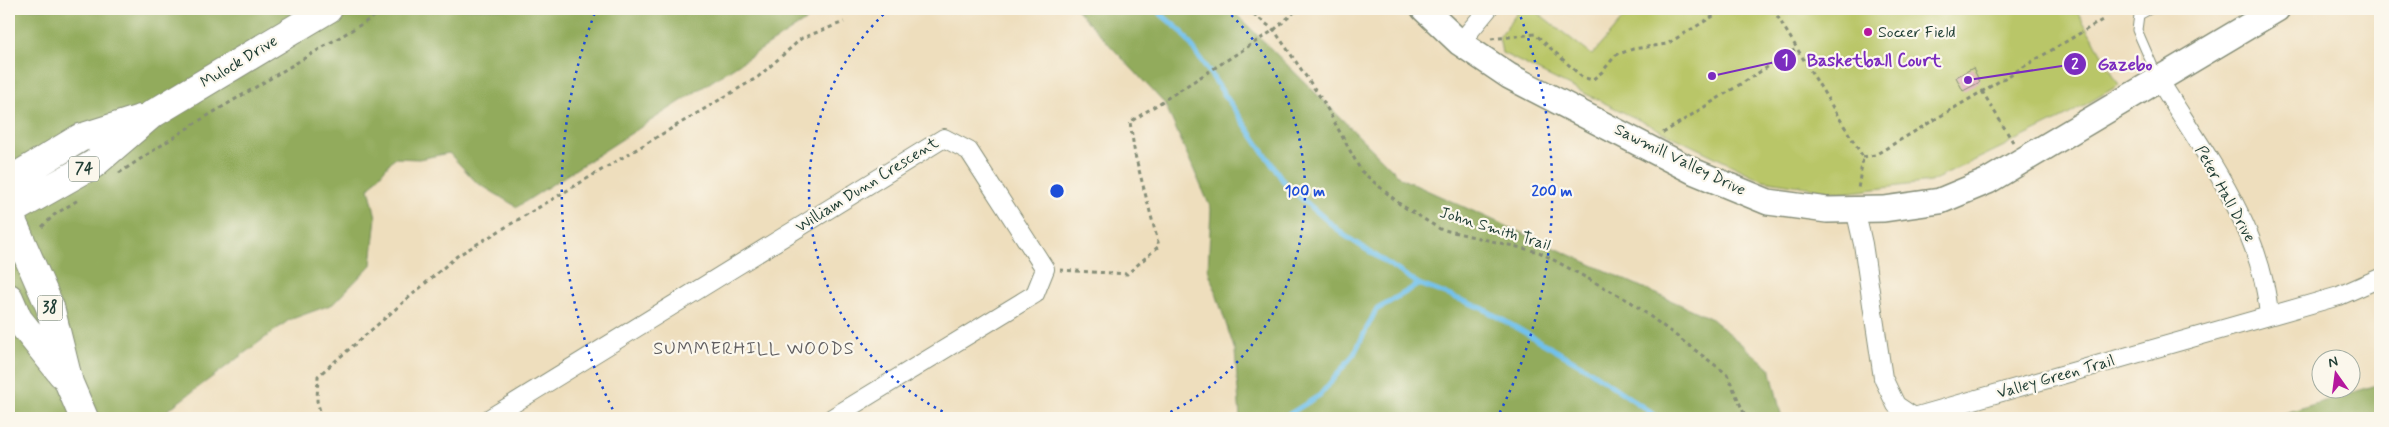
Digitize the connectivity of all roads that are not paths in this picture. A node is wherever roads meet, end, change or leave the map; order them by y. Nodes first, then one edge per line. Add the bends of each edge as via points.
1 (328, 9) edge
2 (1424, 9) edge
3 (1488, 9) edge
4 (2150, 9) edge
5 (2277, 9) edge
6 (1460, 43) junction
7 (2159, 80) junction
8 (151, 115) junction
9 (9, 181) edge
10 (1855, 209) junction
11 (9, 213) edge
12 (2380, 278) edge
13 (9, 298) edge
14 (2269, 316) junction
15 (69, 383) junction
16 (496, 417) edge
17 (84, 418) edge
18 (832, 418) edge

1 - 8 main road, Mulock Drive / 74
2 - 6 street, Sawmill Valley Drive
3 - 6 street
4 - 7 lane via 2139,15 2137,30
5 - 7 street, Sawmill Valley Drive
6 - 10 street, Sawmill Valley Drive via 1510,76 1695,172 1768,202 1827,210
7 - 10 street, Sawmill Valley Drive via 1988,181 1940,201 1884,210
7 - 14 street, Peter Hall Drive via 2232,200 2251,240 2268,296
8 - 9 main road, Mulock Drive / 74 via 80,138
8 - 11 main road, Mulock Drive / 74 via 94,164
10 - 14 street, Valley Green Trail via 1883,378 1896,405 1914,417
11 - 15 main road, 38 via 50,307
12 - 14 street, Valley Green Trail via 2339,296
13 - 15 main road, 38 via 18,319
15 - 17 main road, 38
16 - 18 street, William Dunn Crescent via 944,138 969,151 1045,269 1035,294

